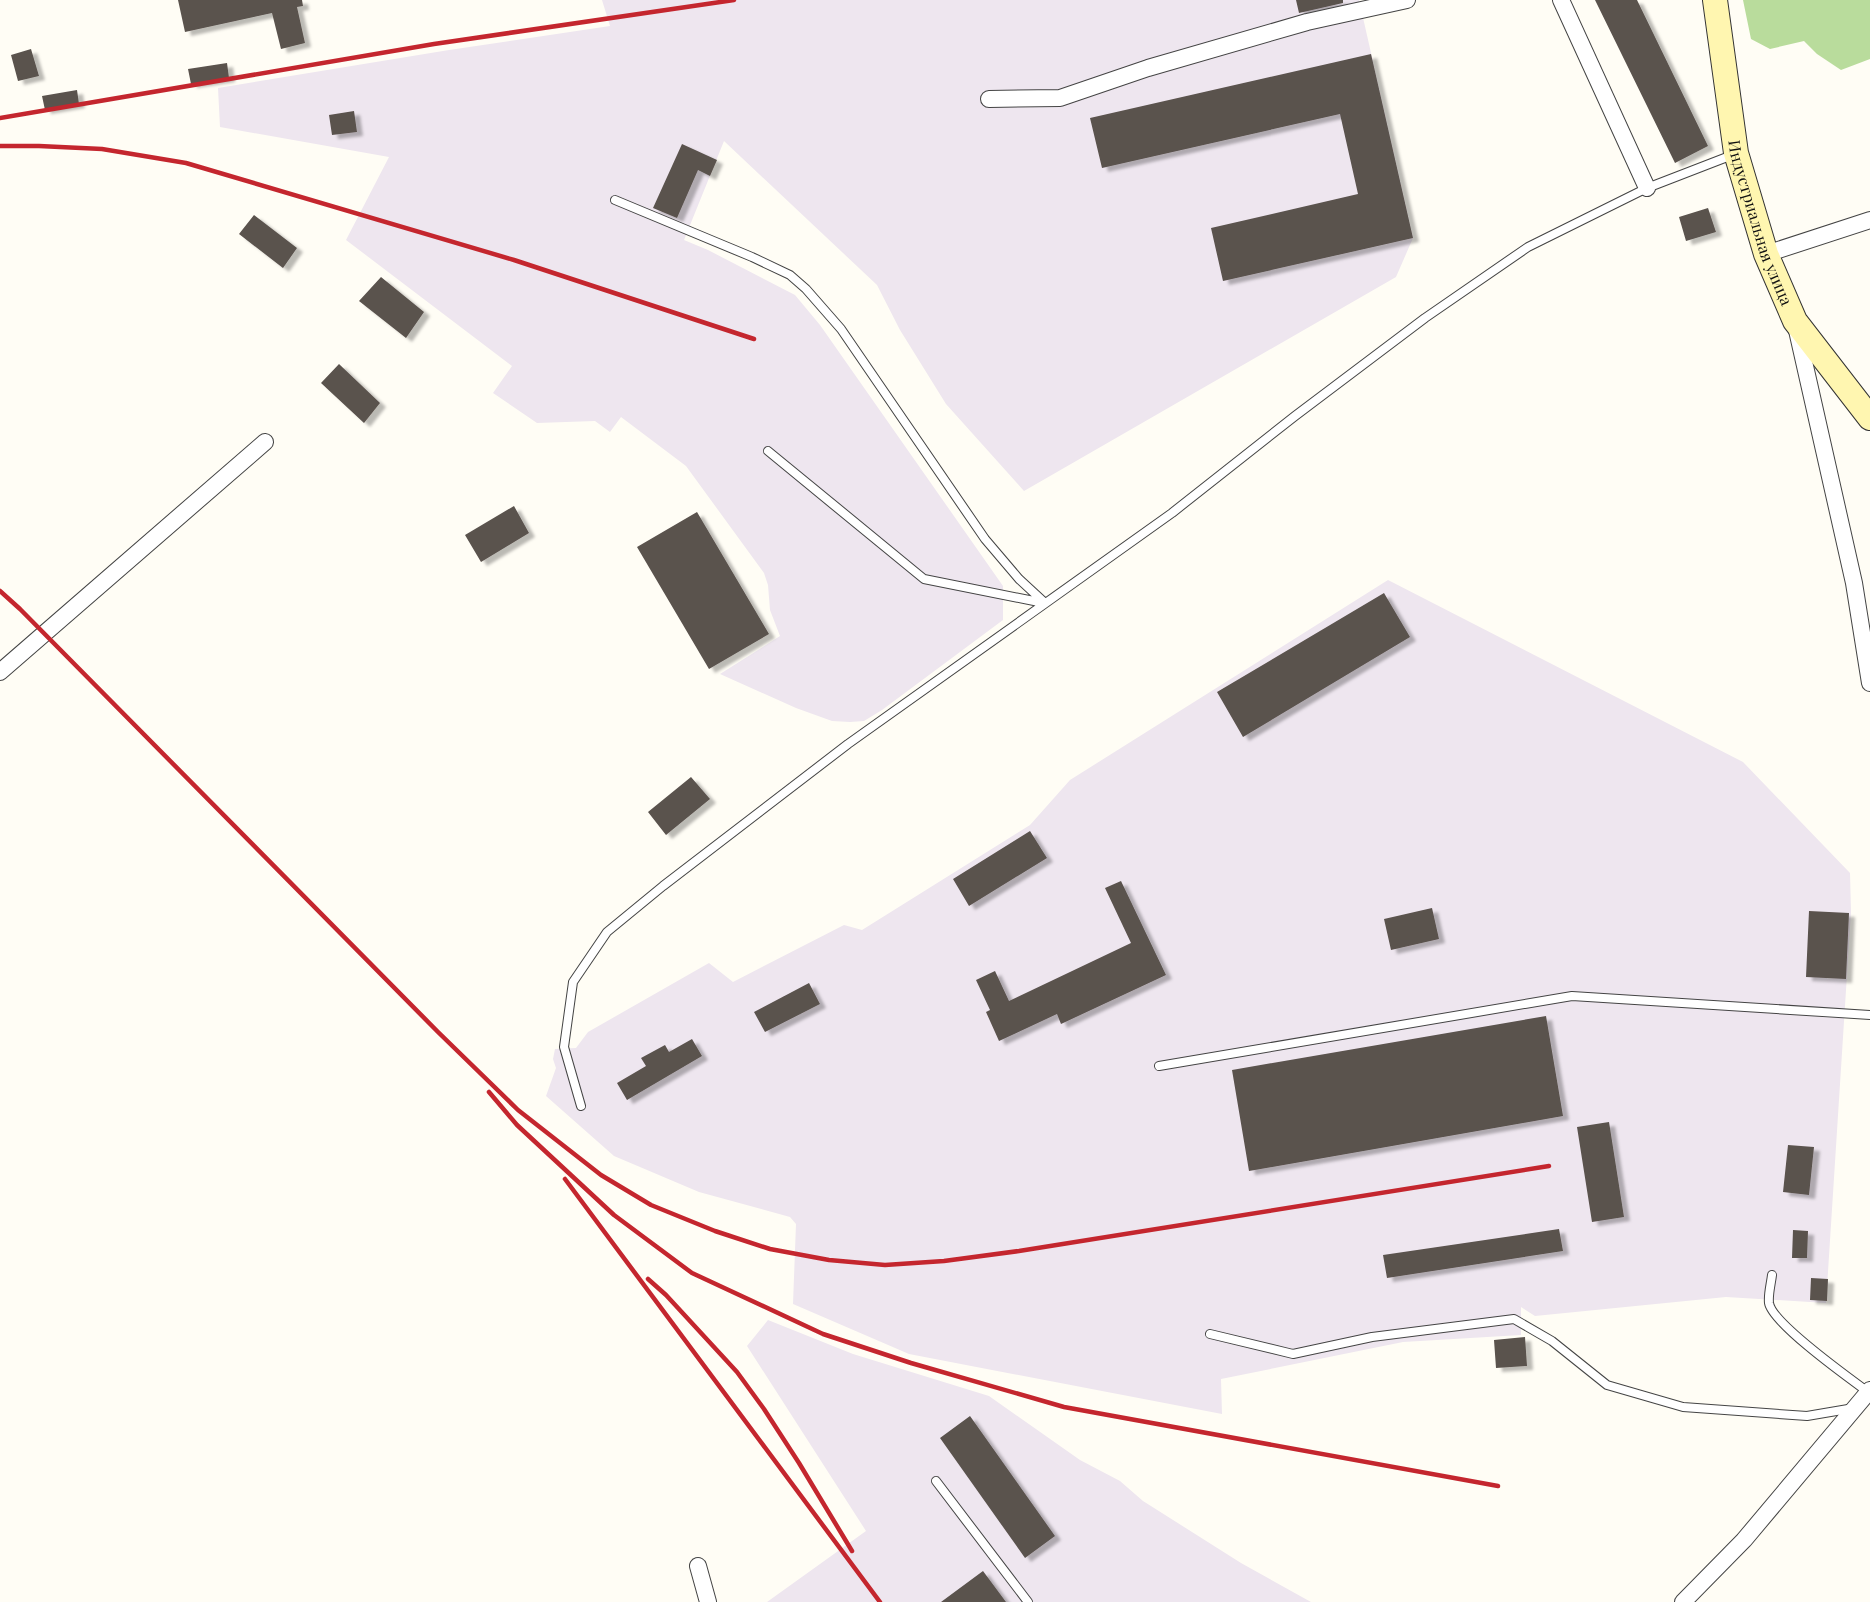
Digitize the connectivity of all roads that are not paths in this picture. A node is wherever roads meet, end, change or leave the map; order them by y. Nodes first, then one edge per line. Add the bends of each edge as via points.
1 (1407, 0) edge
2 (1561, 0) edge
3 (1714, 0) edge
4 (989, 99) dead end
5 (1736, 153) junction
6 (1647, 188) junction
7 (615, 200) dead end
8 (1870, 220) edge
9 (1766, 254) junction
10 (1794, 321) junction
11 (1870, 418) edge
12 (264, 442) dead end
13 (768, 451) dead end
14 (1045, 603) junction
15 (0, 672) edge
16 (1870, 683) edge
17 (1870, 1015) edge
18 (1159, 1066) dead end
19 (580, 1106) dead end
20 (1772, 1275) dead end
21 (1210, 1334) dead end
22 (1869, 1391) edge
23 (1855, 1408) junction
24 (936, 1481) dead end
25 (698, 1566) dead end
26 (708, 1602) edge
27 (1028, 1602) edge
28 (1683, 1602) edge

1 - 4 street via 1307,22 1060,98
2 - 6 street
3 - 5 main road, Индустриальная улица
5 - 6 lane
5 - 9 main road, Индустриальная улица
6 - 14 lane via 1509,260 1415,325 1172,513
7 - 14 lane via 752,257 790,275 806,289 841,329 985,539
8 - 9 street
9 - 10 main road, Индустриальная улица
10 - 11 main road, Индустриальная улица
10 - 16 street via 1854,583
12 - 15 street
13 - 14 lane via 924,579
14 - 19 lane via 848,744 607,932 573,982 564,1047
17 - 18 lane via 1572,996
20 - 22 lane via 1769,1305 1775,1313 1792,1333
21 - 23 lane via 1293,1354 1372,1337 1514,1319 1552,1341 1607,1385 1683,1407 1807,1416
22 - 23 street
23 - 28 street via 1744,1540
24 - 27 lane
25 - 26 street

